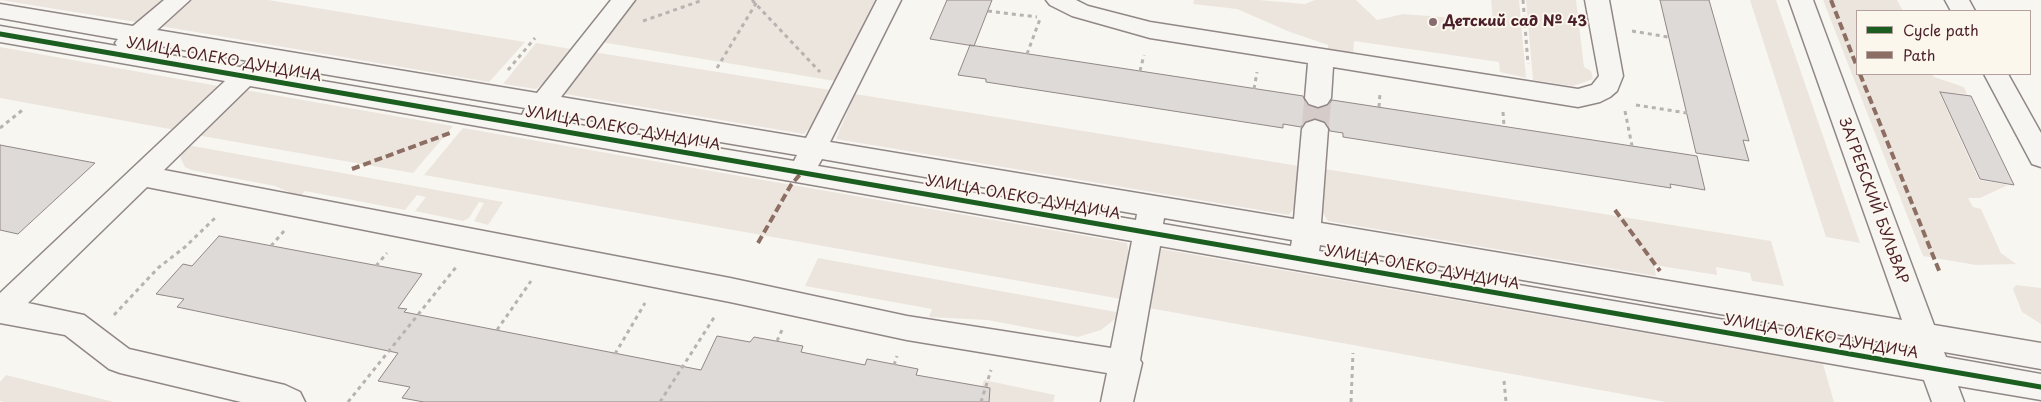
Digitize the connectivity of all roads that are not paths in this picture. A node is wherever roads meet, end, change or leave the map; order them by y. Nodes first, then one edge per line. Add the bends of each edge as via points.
1 (178, 0) edge
2 (623, 0) edge
3 (889, 0) edge
4 (1597, 0) edge
5 (1801, 0) edge
6 (1064, 3) edge
7 (0, 11) edge
8 (0, 34) edge
9 (137, 34) junction
10 (115, 54) junction
11 (266, 56) junction
12 (1321, 57) junction
13 (1997, 75) edge
14 (245, 76) junction
15 (1318, 98) tunnel mouth
16 (543, 103) junction
17 (525, 125) junction
18 (1315, 129) tunnel mouth
19 (2041, 157) edge
20 (808, 160) junction
21 (141, 176) junction
22 (1150, 219) junction
23 (1307, 232) junction
24 (1305, 260) junction
25 (0, 310) edge
26 (1923, 336) junction
27 (2041, 356) edge
28 (1126, 363) junction
29 (1936, 370) junction
30 (2041, 387) edge
31 (289, 402) edge
32 (1117, 402) edge
33 (1948, 402) edge

1 - 9 street
2 - 16 street
3 - 20 street
4 - 12 street via 1611,76 1608,85 1591,96 1578,98
5 - 26 street, ЗАГРЕБСКИЙ БУЛЬВАР
6 - 12 street via 1150,30
7 - 9 street, УЛИЦА ОЛЕКО ДУНДИЧА
8 - 10 street, УЛИЦА ОЛЕКО ДУНДИЧА
9 - 10 street
9 - 11 street, УЛИЦА ОЛЕКО ДУНДИЧА
10 - 14 street, УЛИЦА ОЛЕКО ДУНДИЧА
11 - 14 street
11 - 16 street, УЛИЦА ОЛЕКО ДУНДИЧА
12 - 15 street
13 - 19 street
14 - 17 street, УЛИЦА ОЛЕКО ДУНДИЧА
14 - 21 street
16 - 17 street
16 - 20 street, УЛИЦА ОЛЕКО ДУНДИЧА
17 - 20 street, УЛИЦА ОЛЕКО ДУНДИЧА
18 - 23 street
20 - 22 street, УЛИЦА ОЛЕКО ДУНДИЧА
21 - 25 street
21 - 28 street via 661,276 907,328
22 - 23 street, УЛИЦА ОЛЕКО ДУНДИЧА
22 - 24 street, УЛИЦА ОЛЕКО ДУНДИЧА
22 - 28 street
23 - 24 street
23 - 26 street, УЛИЦА ОЛЕКО ДУНДИЧА
24 - 29 street, УЛИЦА ОЛЕКО ДУНДИЧА
25 - 31 street via 73,324 120,360
26 - 27 street, УЛИЦА ОЛЕКО ДУНДИЧА
26 - 29 street, ЗАГРЕБСКИЙ БУЛЬВАР
28 - 32 street
29 - 30 street, УЛИЦА ОЛЕКО ДУНДИЧА
29 - 33 street, ЗАГРЕБСКИЙ БУЛЬВАР

